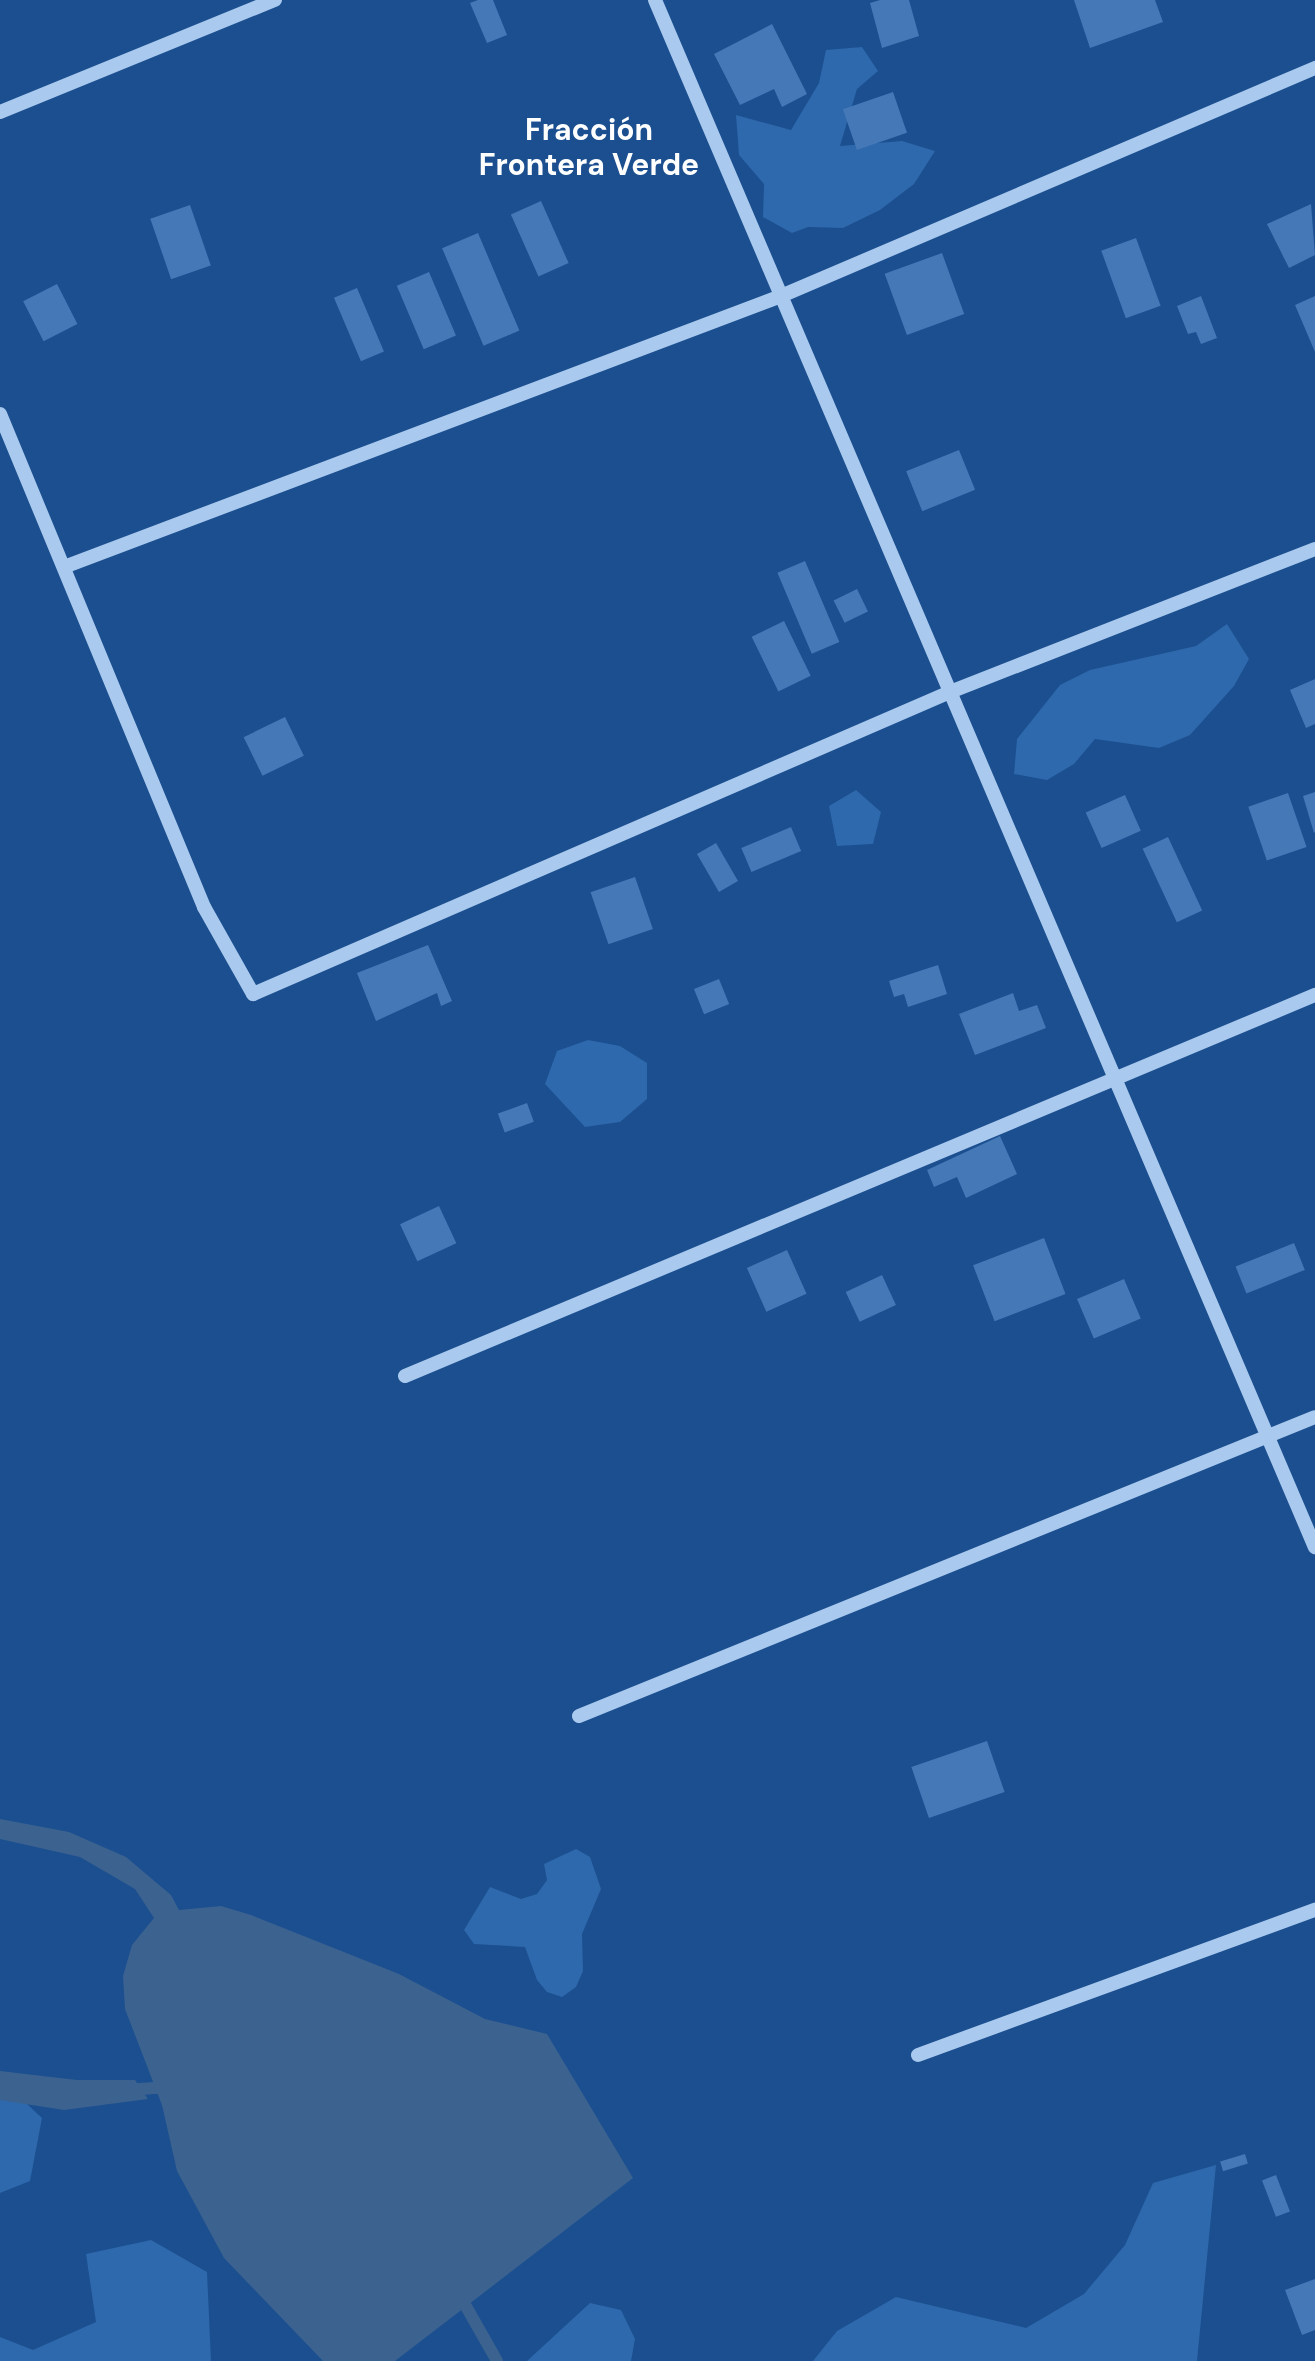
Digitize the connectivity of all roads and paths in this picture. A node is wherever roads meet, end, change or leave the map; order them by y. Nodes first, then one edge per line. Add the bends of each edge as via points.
1 (275, 0) edge
2 (655, 0) edge
3 (1315, 68) edge
4 (0, 112) edge
5 (781, 296) junction
6 (0, 414) edge
7 (1315, 549) edge
8 (64, 567) junction
9 (950, 692) junction
10 (1315, 995) edge
11 (1115, 1079) junction
12 (405, 1376) dead end
13 (1315, 1417) edge
14 (1268, 1437) junction
15 (1315, 1547) edge
16 (579, 1716) dead end
17 (1315, 1910) edge
18 (918, 2055) dead end

1 - 4 street
2 - 5 street
3 - 5 street
5 - 8 street
5 - 9 street
6 - 8 street
7 - 9 street
8 - 9 street via 204,907 253,994
9 - 11 street
10 - 11 street
11 - 12 street
11 - 14 street
13 - 14 street
14 - 15 street
14 - 16 street
17 - 18 street

